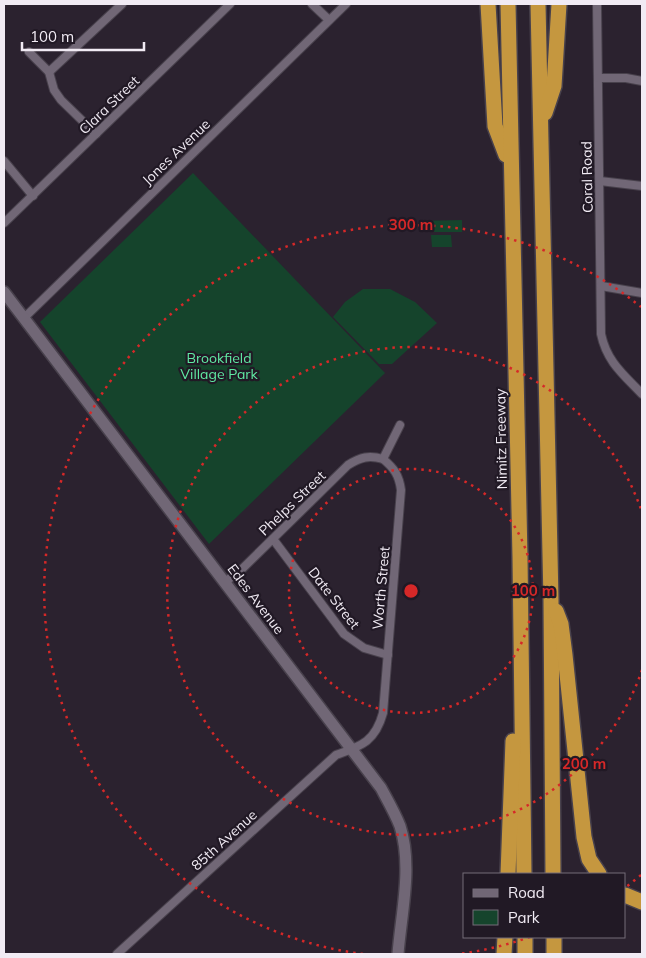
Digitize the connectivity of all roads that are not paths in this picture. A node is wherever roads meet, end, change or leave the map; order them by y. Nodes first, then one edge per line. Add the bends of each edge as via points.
1 (122, 4) edge
2 (230, 4) edge
3 (312, 4) edge
4 (346, 4) edge
5 (488, 4) edge
6 (508, 4) edge
7 (538, 4) edge
8 (559, 4) edge
9 (597, 4) edge
10 (329, 20) junction
11 (28, 52) dead end
12 (49, 72) junction
13 (598, 78) junction
14 (642, 81) edge
15 (542, 122) junction
16 (96, 134) junction
17 (4, 161) edge
18 (510, 165) junction
19 (600, 181) junction
20 (642, 186) edge
21 (33, 196) junction
22 (4, 223) edge
23 (600, 286) junction
24 (4, 292) edge
25 (642, 293) edge
26 (24, 318) junction
27 (642, 394) edge
28 (400, 425) dead end
29 (383, 459) junction
30 (273, 539) junction
31 (520, 557) junction
32 (225, 582) junction
33 (551, 600) junction
34 (388, 654) junction
35 (351, 750) junction
36 (508, 873) edge
37 (524, 873) edge
38 (553, 873) edge
39 (598, 873) edge
40 (626, 895) edge
41 (642, 902) edge
42 (505, 938) edge
43 (525, 938) edge
44 (554, 938) edge
45 (117, 954) edge
46 (398, 954) edge
47 (504, 954) edge
48 (525, 954) edge
49 (554, 954) edge

1 - 12 street
2 - 16 street, Clara Street
3 - 10 street
4 - 10 street, Jones Avenue
5 - 18 highway via 496,126
6 - 18 highway, Nimitz Freeway
7 - 15 highway
8 - 15 highway via 554,86
9 - 13 street, Coral Road
10 - 26 street, Jones Avenue
11 - 12 street
12 - 16 street via 61,100
13 - 14 street
13 - 19 street, Coral Road
15 - 33 highway
16 - 21 street, Clara Street
17 - 21 street
18 - 31 highway, Nimitz Freeway
19 - 20 street
19 - 23 street, Coral Road
21 - 22 street, Clara Street
23 - 25 street
23 - 27 street, Coral Road via 604,350
24 - 26 street, Edes Avenue
26 - 32 street, Edes Avenue
28 - 29 street
29 - 30 street, Phelps Street via 372,456 359,458 348,465
29 - 34 street, Worth Street via 399,477 401,490
30 - 32 street, Phelps Street
30 - 34 street, Date Street via 344,634 364,648
31 - 36 highway
31 - 37 highway, Nimitz Freeway
32 - 35 street, Edes Avenue
33 - 38 highway
33 - 39 highway via 561,624 584,837 589,859
34 - 35 street, Worth Street via 380,724 364,745
35 - 45 street, 85th Avenue via 336,755
35 - 46 street, Edes Avenue via 381,788 400,828 405,873
40 - 41 highway
42 - 47 highway
43 - 48 highway
44 - 49 highway

